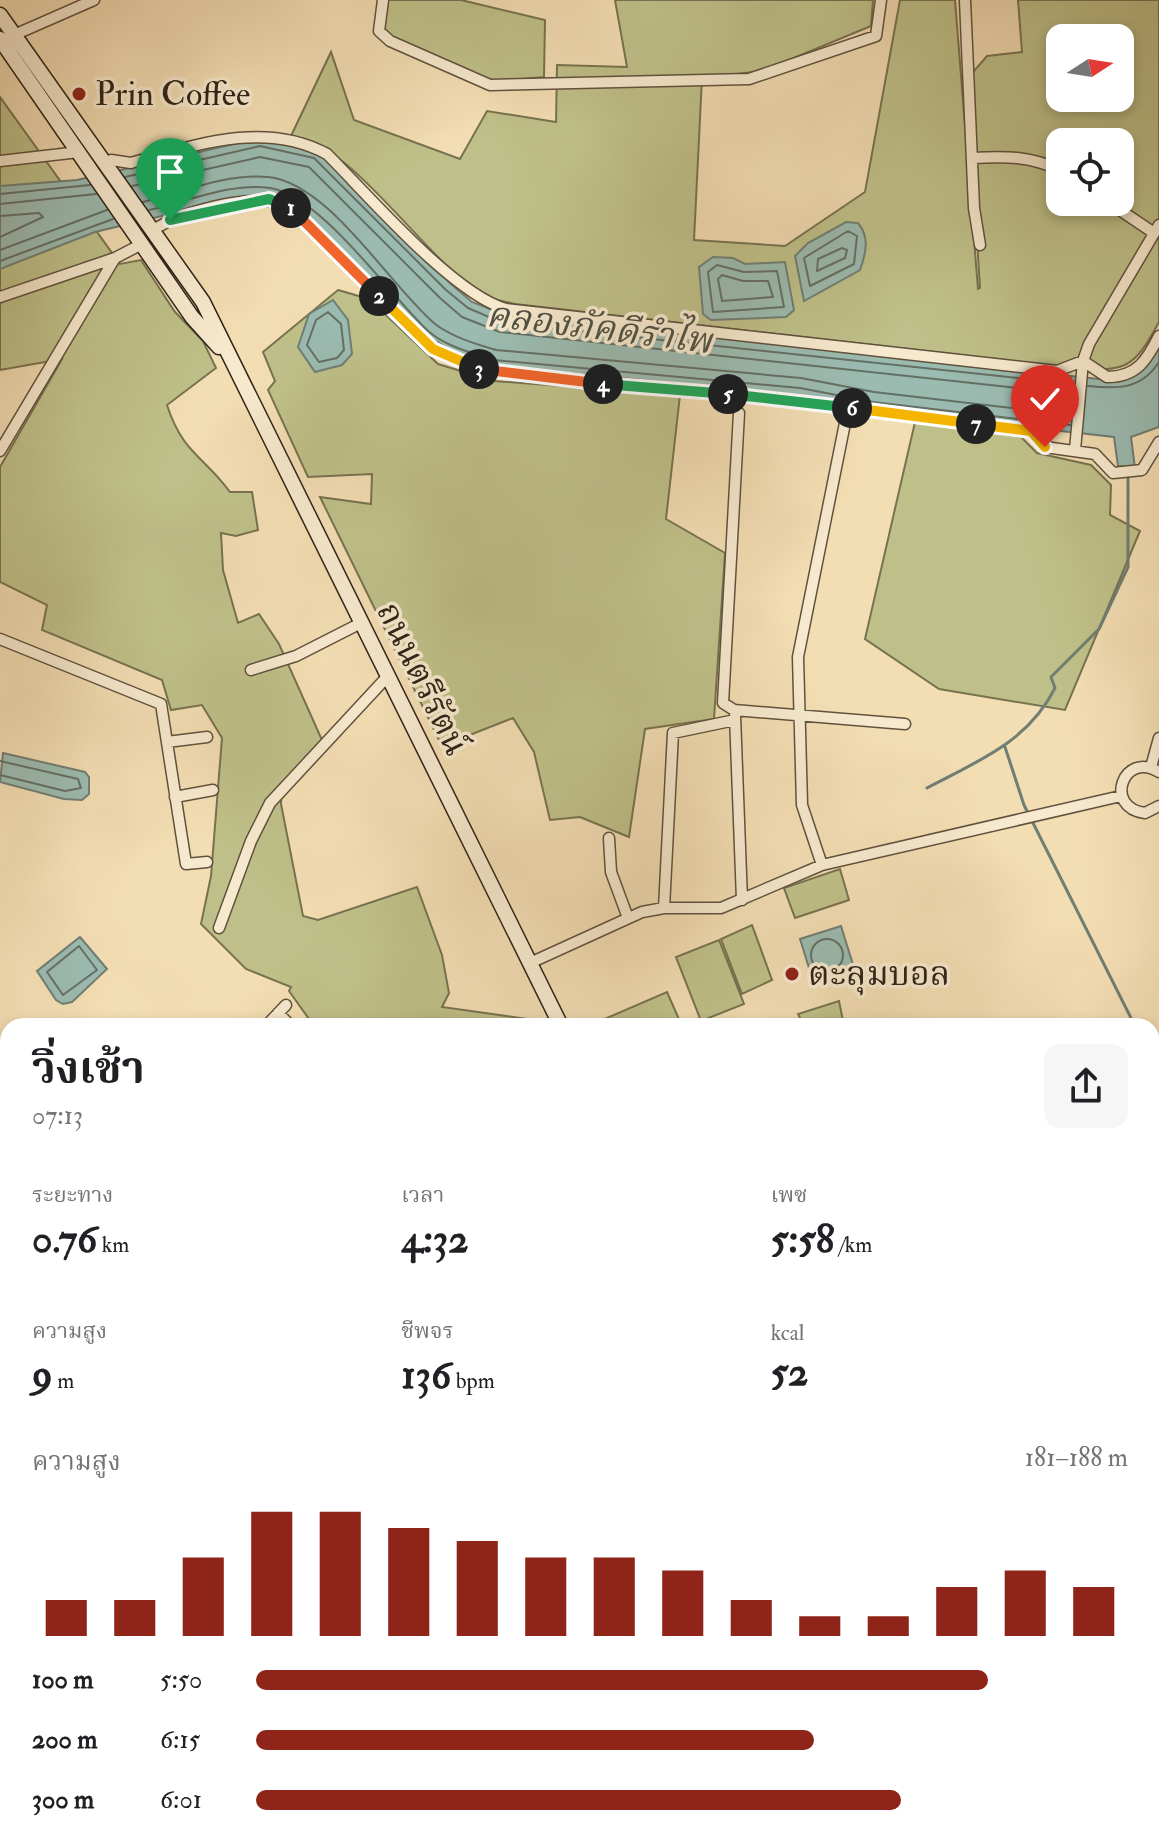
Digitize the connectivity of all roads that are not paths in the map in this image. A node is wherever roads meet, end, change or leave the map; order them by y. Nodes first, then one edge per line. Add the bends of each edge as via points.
1 (93, 0) edge
2 (383, 0) edge
3 (881, 0) edge
4 (965, 0) edge
5 (0, 15) edge
6 (7, 37) edge
7 (83, 158) junction
8 (972, 158) junction
9 (0, 161) edge
10 (105, 163) junction
11 (1046, 164) edge
12 (1133, 216) edge
13 (152, 229) junction
14 (1156, 229) edge
15 (138, 238) junction
16 (980, 245) dead end
17 (115, 258) junction
18 (0, 297) edge
19 (1159, 336) edge
20 (229, 359) junction
21 (1084, 366) junction
22 (739, 413) dead end
23 (846, 418) dead end
24 (1159, 442) edge
25 (1075, 446) junction
26 (0, 451) edge
27 (361, 623) junction
28 (0, 639) edge
29 (251, 670) dead end
30 (387, 677) junction
31 (799, 713) junction
32 (734, 715) junction
33 (905, 724) dead end
34 (207, 737) dead end
35 (1159, 738) edge
36 (167, 742) junction
37 (1155, 770) edge
38 (213, 790) dead end
39 (1121, 796) junction
40 (175, 797) junction
41 (1159, 806) edge
42 (609, 838) dead end
43 (207, 862) dead end
44 (822, 865) junction
45 (742, 900) junction
46 (664, 908) junction
47 (628, 918) junction
48 (219, 928) dead end
49 (530, 963) junction
50 (274, 1018) edge
51 (287, 1018) edge
52 (557, 1018) edge

1 - 6 street
2 - 3 street via 379,31 390,41 490,85 768,76 876,36
4 - 8 street
5 - 6 main road, ถนนตรีรัตน์
6 - 7 main road, ถนนตรีรัตน์
6 - 10 main road, ถนนตรีรัตน์
7 - 9 street
7 - 15 main road, ถนนตรีรัตน์
8 - 11 street via 1011,155
8 - 16 street
10 - 13 main road, ถนนตรีรัตน์
10 - 21 street via 131,163 251,135 284,137 327,154 454,279 490,305 1057,371
12 - 14 street
13 - 20 main road, ถนนตรีรัตน์ via 203,302
13 - 25 street via 230,205 269,199 288,205 422,340 488,371 774,398 1031,431 1045,447
14 - 21 street via 1089,344
15 - 17 street
15 - 20 main road, ถนนตรีรัตน์ via 192,317
17 - 18 street
17 - 26 street
19 - 21 street via 1138,369 1116,377
20 - 27 main road, ถนนตรีรัตน์
21 - 25 street
22 - 32 street via 723,695
23 - 31 street via 798,657
24 - 25 street via 1142,469 1113,473 1098,456
27 - 29 street via 296,656
27 - 30 main road, ถนนตรีรัตน์
28 - 36 street via 161,704
30 - 48 street via 270,803
30 - 49 main road, ถนนตรีรัตน์
31 - 32 street
31 - 33 street
31 - 44 street via 802,805
32 - 45 street
32 - 46 street via 673,733
34 - 36 street
35 - 37 street
36 - 40 street
37 - 39 street via 1134,768 1126,773
38 - 40 street
39 - 41 street via 1137,812
39 - 44 street
40 - 43 street via 186,864
42 - 47 street via 611,872
44 - 45 street
45 - 46 street via 721,908
46 - 47 street
47 - 49 street
49 - 52 main road, ถนนตรีรัตน์
50 - 51 street via 282,1009

